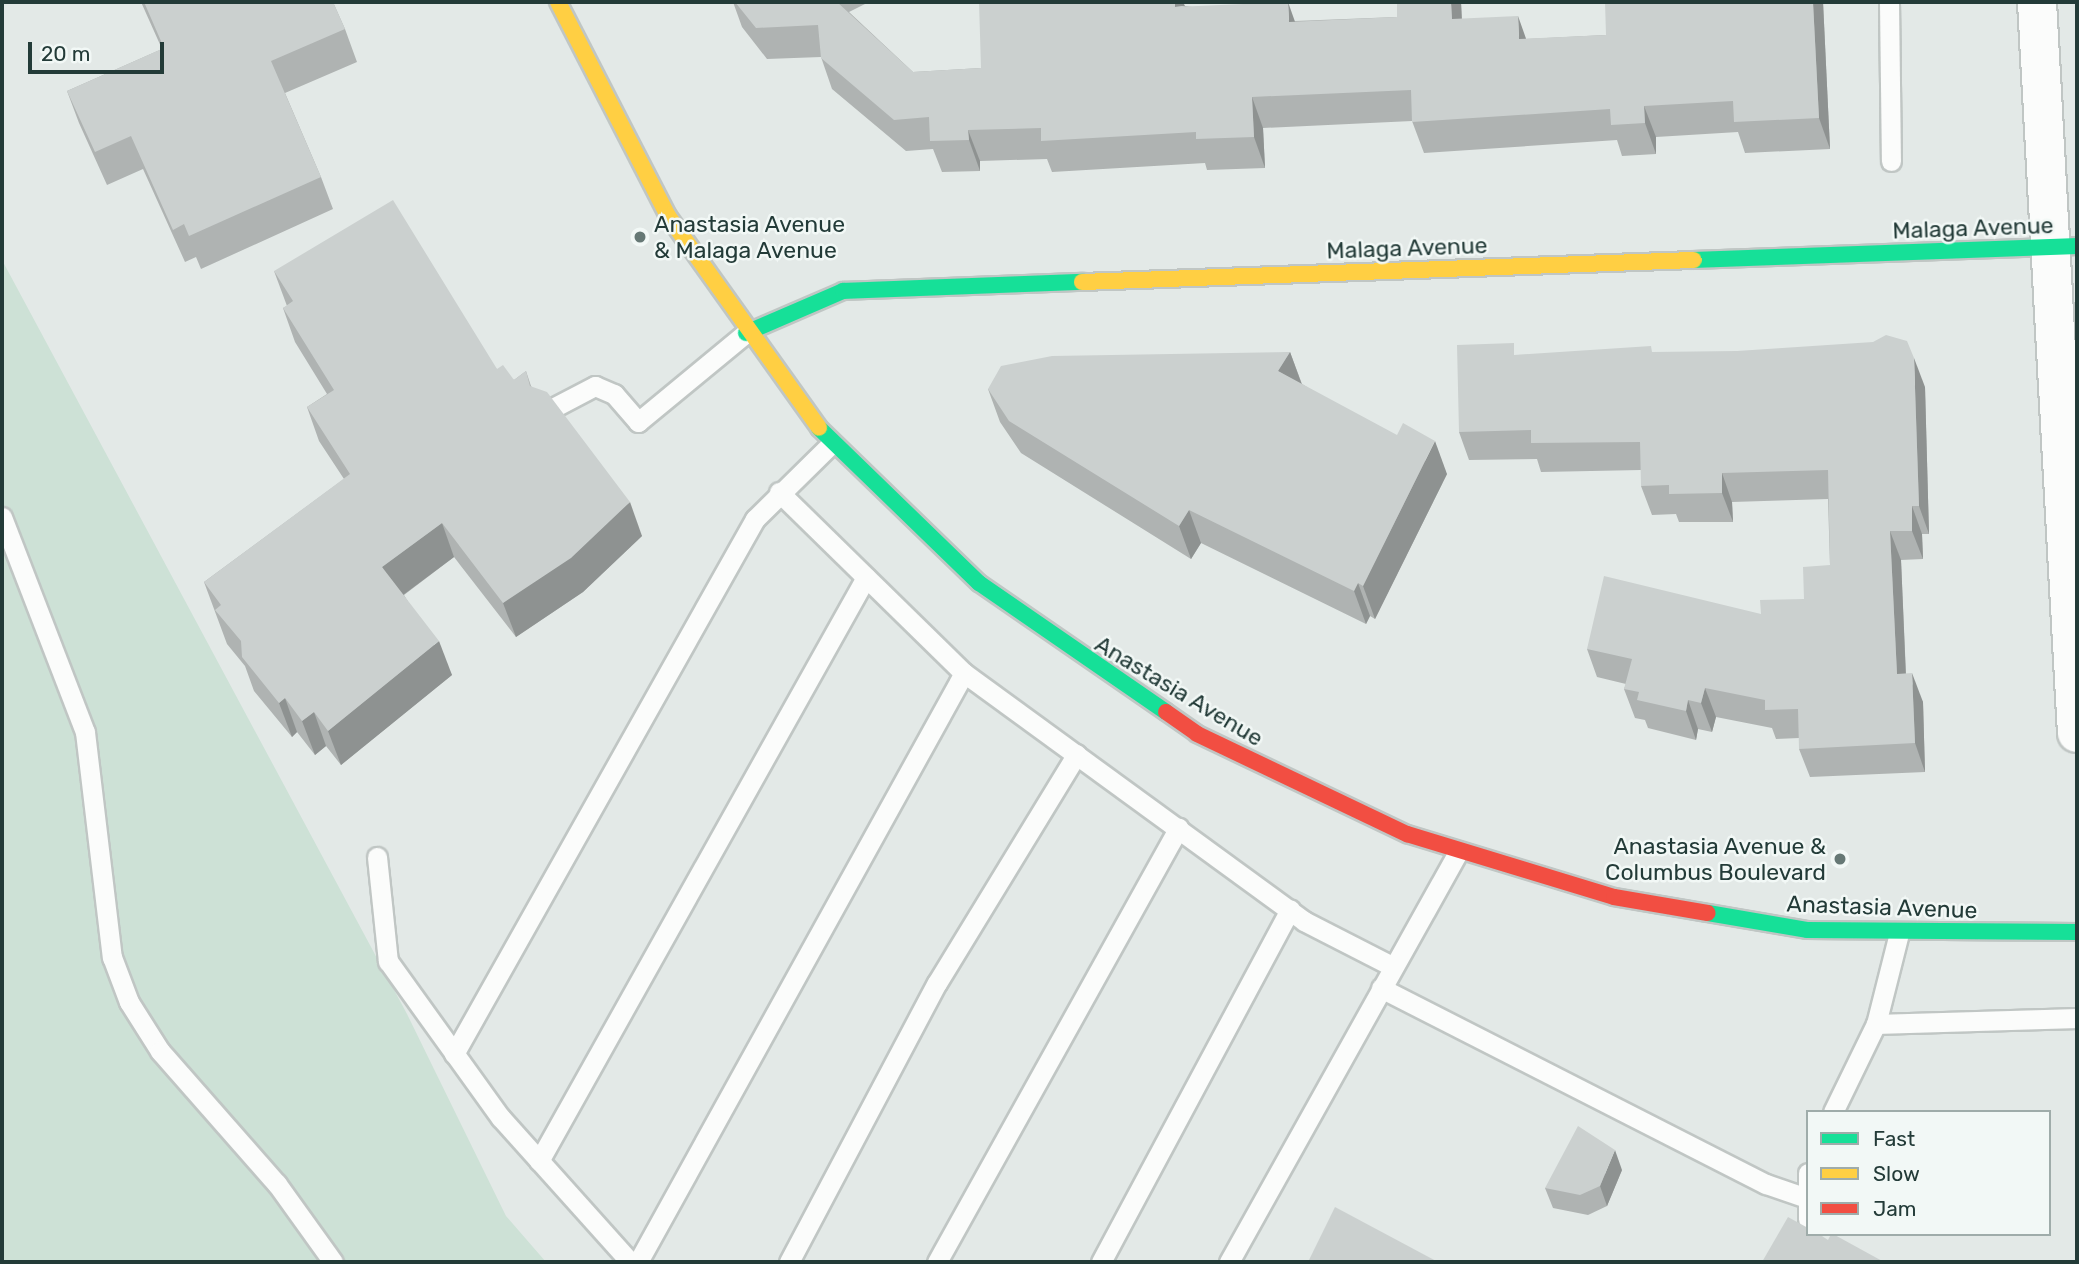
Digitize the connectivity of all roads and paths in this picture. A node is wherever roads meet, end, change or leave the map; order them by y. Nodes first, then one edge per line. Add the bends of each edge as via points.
1 (558, 2) edge
2 (1889, 2) edge
3 (2037, 2) edge
4 (1891, 161) dead end
5 (2064, 247) edge
6 (746, 333) junction
7 (549, 410) edge
8 (832, 443) junction
9 (779, 492) junction
10 (2, 517) edge
11 (866, 577) junction
12 (964, 673) junction
13 (2077, 733) edge
14 (1077, 754) junction
15 (1179, 828) junction
16 (1458, 852) junction
17 (377, 857) dead end
18 (1290, 909) junction
19 (2077, 932) edge
20 (1899, 933) junction
21 (1392, 966) junction
22 (1381, 988) junction
23 (2077, 1018) edge
24 (1876, 1024) junction
25 (454, 1054) junction
26 (1834, 1110) edge
27 (539, 1161) junction
28 (1806, 1184) edge
29 (1804, 1196) junction
30 (1806, 1208) edge
31 (333, 1262) edge
32 (630, 1262) edge
33 (638, 1262) edge
34 (789, 1262) edge
35 (937, 1262) edge
36 (1101, 1262) edge
37 (1229, 1262) edge

1 - 6 street, Anastasia Avenue via 642,172
2 - 4 lane
3 - 5 street
5 - 6 street, Malaga Avenue via 843,291
5 - 13 street
6 - 7 lane via 638,422 614,394 595,386
6 - 8 street, Anastasia Avenue
8 - 9 lane
8 - 16 street, Anastasia Avenue via 968,575 1147,703 1302,788
9 - 11 lane
9 - 25 lane via 755,519
10 - 31 lane via 86,732 112,957 129,1002 160,1051 277,1184
11 - 12 lane
11 - 27 lane
12 - 14 lane
12 - 33 lane
14 - 15 lane
14 - 34 lane via 937,983
15 - 18 lane
15 - 35 lane
16 - 20 street, Anastasia Avenue via 1565,886 1697,914 1807,930
16 - 21 lane
17 - 25 lane via 388,961
18 - 21 lane
18 - 36 lane
19 - 20 street, Anastasia Avenue
20 - 24 lane
21 - 22 lane
22 - 29 lane via 1665,1133
22 - 37 lane
23 - 24 lane
24 - 26 lane
25 - 27 lane
27 - 32 lane
28 - 29 lane
29 - 30 lane

